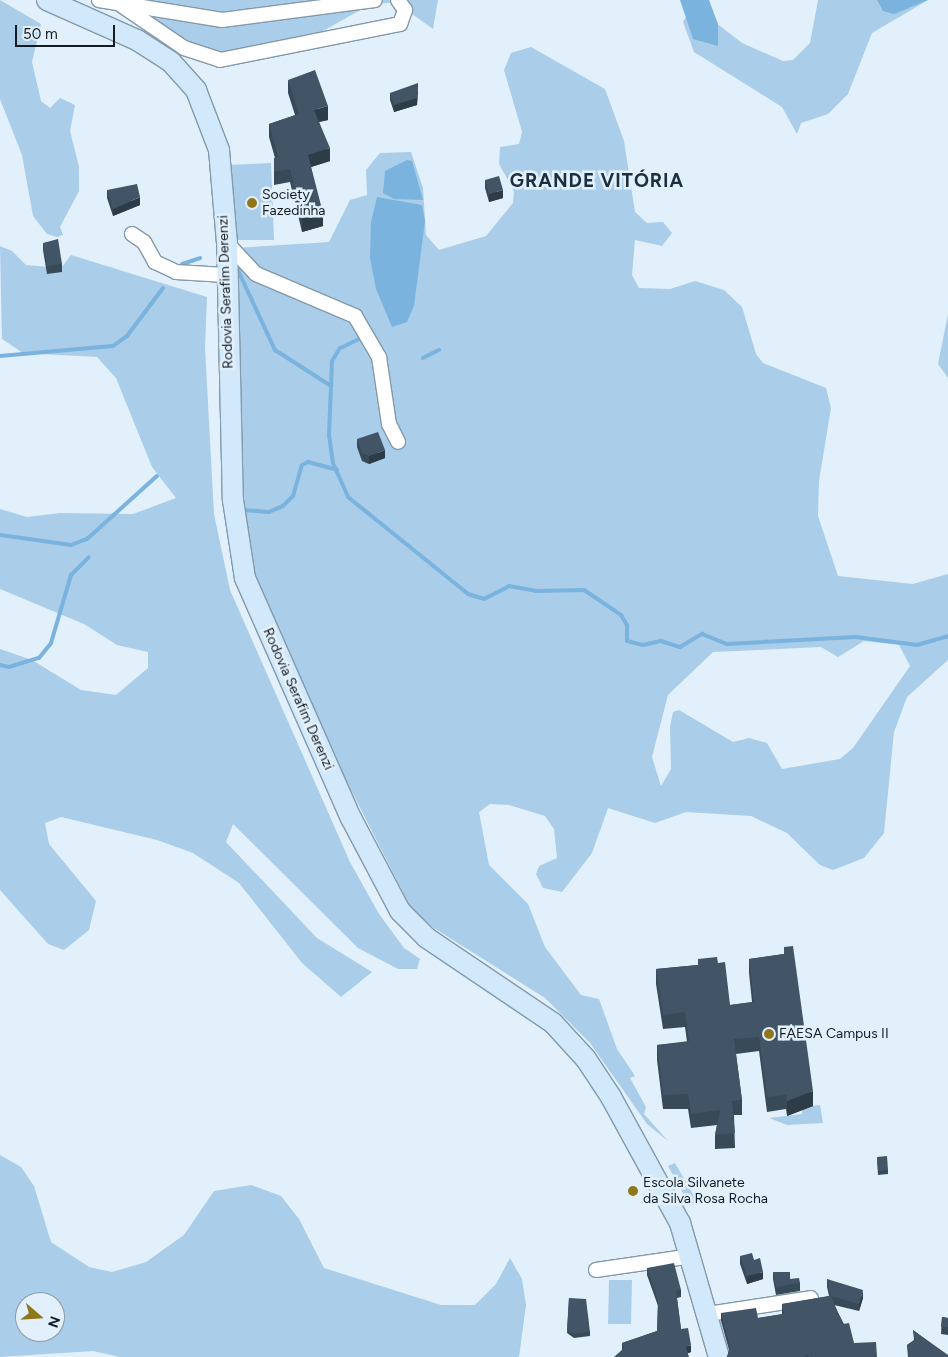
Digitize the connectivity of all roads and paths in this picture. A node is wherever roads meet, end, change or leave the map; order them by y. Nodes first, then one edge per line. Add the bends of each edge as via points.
1 (47, 0) edge
2 (99, 0) edge
3 (376, 0) edge
4 (398, 0) edge
5 (121, 5) junction
6 (132, 234) dead end
7 (227, 244) junction
8 (226, 275) junction
9 (398, 442) dead end
10 (692, 1256) junction
11 (596, 1270) dead end
12 (811, 1298) edge
13 (708, 1314) junction
14 (719, 1357) edge

1 - 7 main road, Rodovia Serafim Derenzi via 137,40 171,62 196,90 219,150
2 - 5 street
3 - 5 street via 222,20
4 - 5 street via 405,10 400,24 220,60 184,48
6 - 8 street via 144,242 154,262 176,272
7 - 8 main road, Rodovia Serafim Derenzi
7 - 9 street via 256,274 355,316 380,357 389,424
8 - 10 main road, Rodovia Serafim Derenzi via 233,500 245,578 351,818 388,894 412,924 553,1024 586,1058 669,1200
10 - 11 street
10 - 13 main road, Rodovia Serafim Derenzi
12 - 13 street
13 - 14 main road, Rodovia Serafim Derenzi

